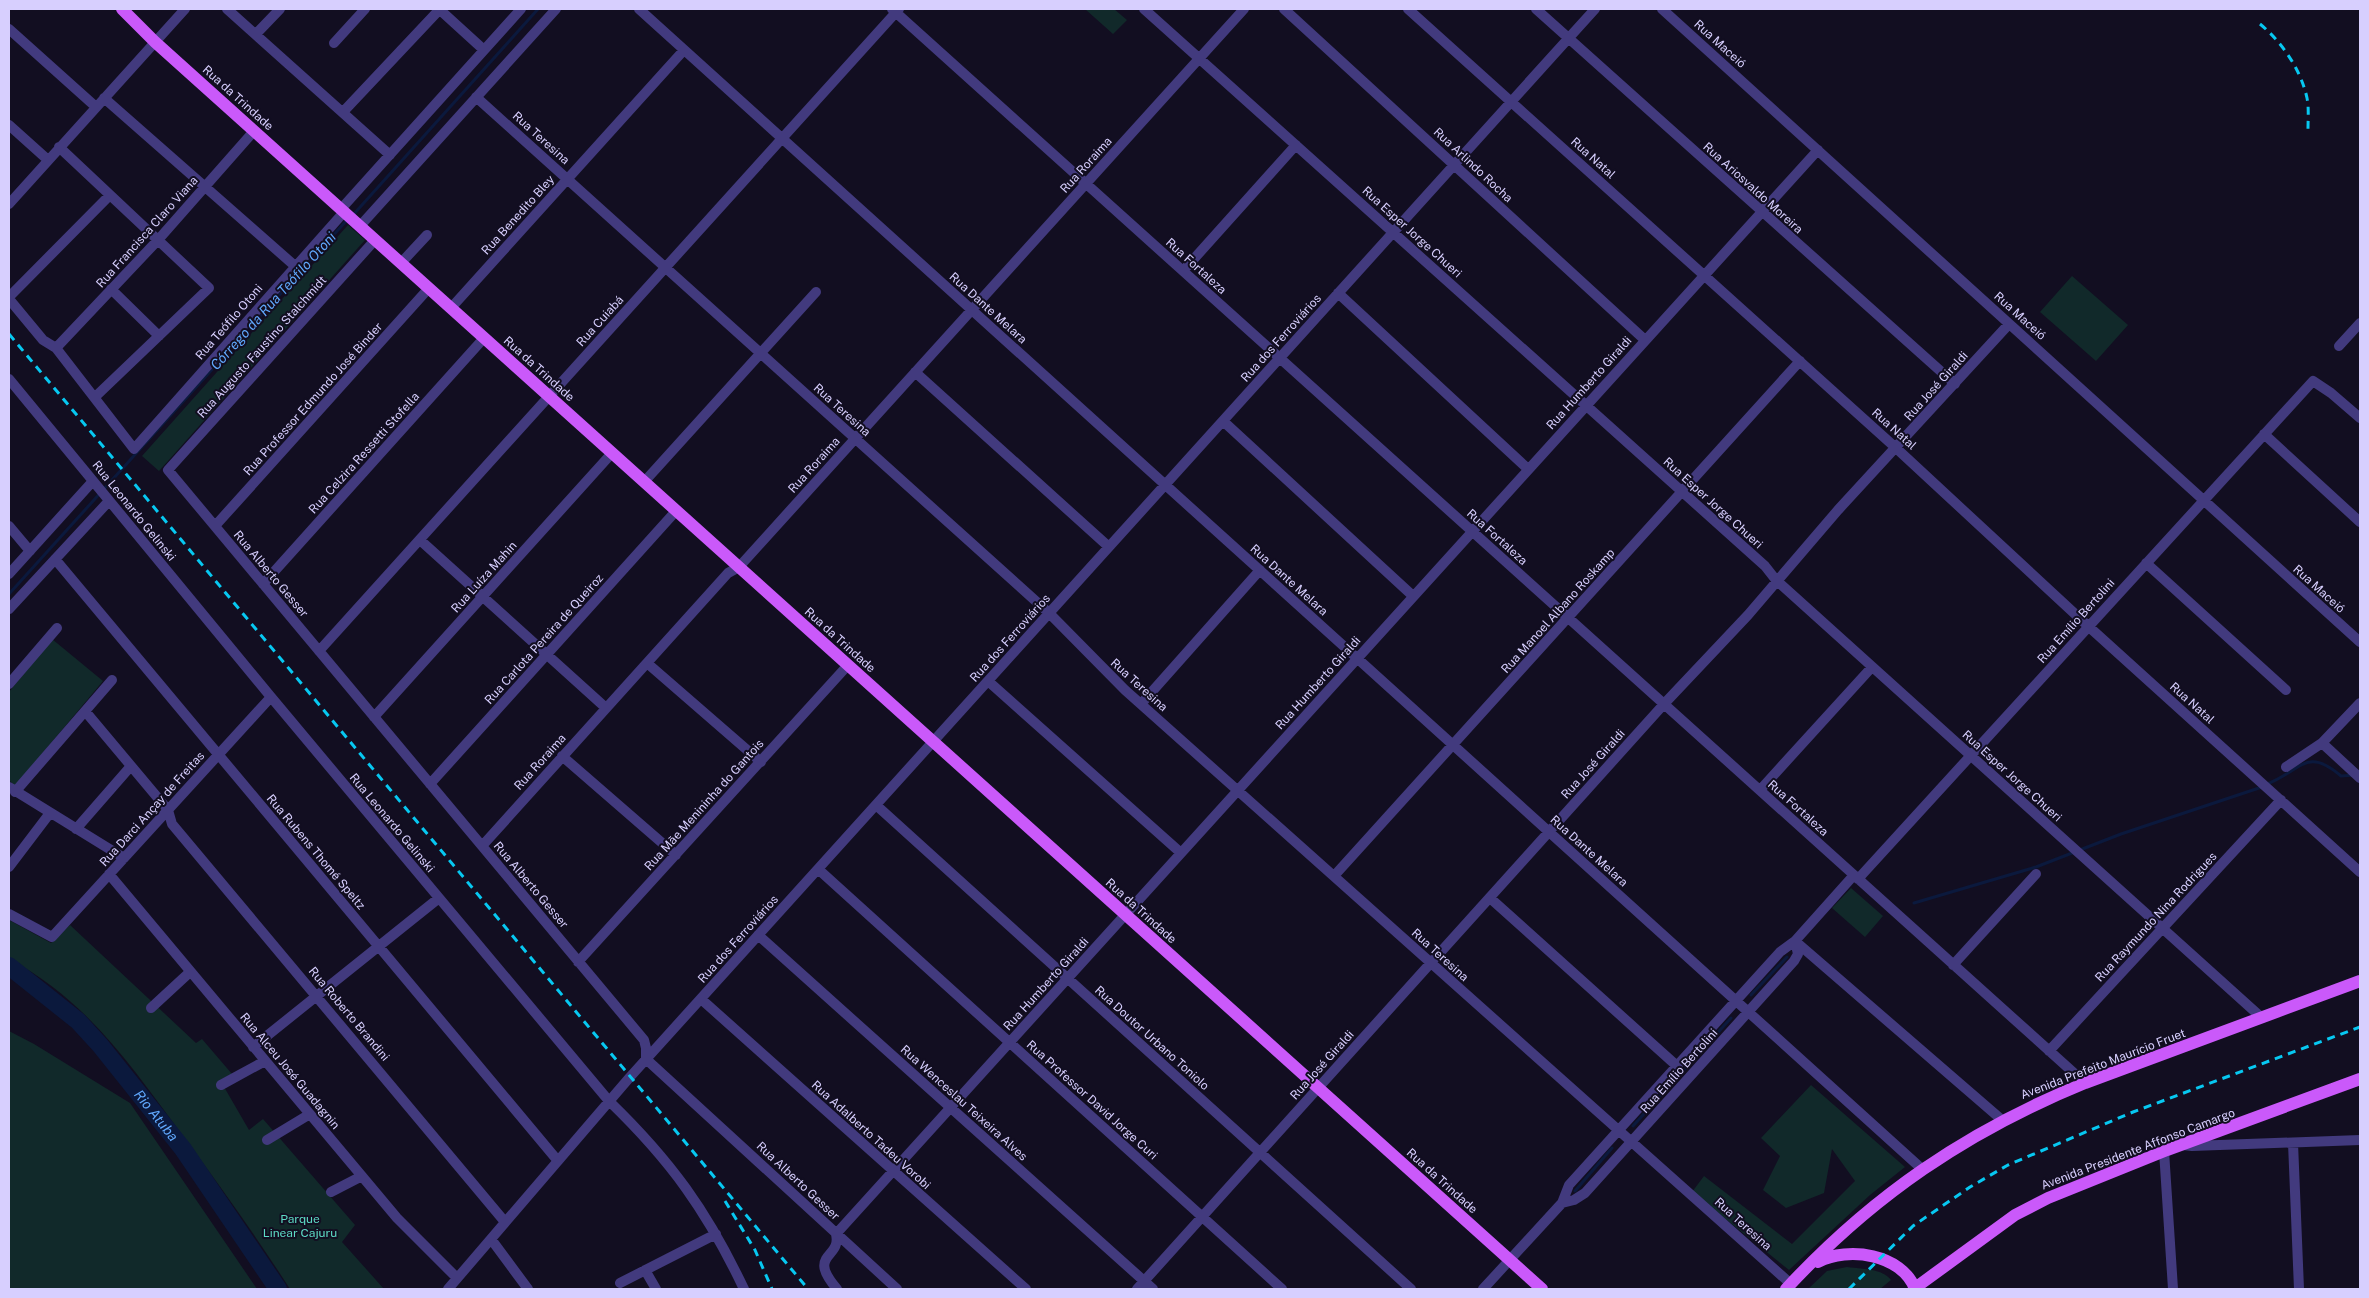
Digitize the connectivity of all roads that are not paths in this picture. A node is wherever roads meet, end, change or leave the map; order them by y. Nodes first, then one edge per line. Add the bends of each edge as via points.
1 (122, 9) edge
2 (184, 9) edge
3 (228, 9) edge
4 (280, 9) edge
5 (366, 9) edge
6 (440, 9) edge
7 (521, 9) edge
8 (556, 9) edge
9 (639, 9) edge
10 (1144, 9) edge
11 (1244, 9) edge
12 (1284, 9) edge
13 (1408, 9) edge
14 (1536, 9) edge
15 (1595, 9) edge
16 (1662, 9) edge
17 (896, 10) edge
18 (9, 29) edge
19 (256, 34) junction
20 (1569, 38) junction
21 (155, 42) junction
22 (334, 44) dead end
23 (484, 50) junction
24 (684, 50) junction
25 (1199, 58) junction
26 (476, 97) junction
27 (104, 98) junction
28 (1511, 102) junction
29 (96, 107) junction
30 (343, 112) junction
31 (9, 125) edge
32 (254, 131) junction
33 (782, 138) junction
34 (1296, 145) junction
35 (60, 147) junction
36 (1818, 150) junction
37 (390, 155) junction
38 (48, 160) junction
39 (1454, 165) junction
40 (567, 179) junction
41 (1086, 183) junction
42 (205, 187) junction
43 (110, 195) junction
44 (9, 204) edge
45 (342, 210) junction
46 (1761, 212) junction
47 (360, 226) junction
48 (1393, 232) junction
49 (427, 235) dead end
50 (158, 240) junction
51 (375, 240) junction
52 (401, 263) junction
53 (295, 266) junction
54 (665, 267) junction
55 (1183, 271) junction
56 (1704, 275) junction
57 (429, 288) junction
58 (111, 289) junction
59 (816, 292) dead end
60 (1338, 293) junction
61 (9, 298) edge
62 (451, 308) junction
63 (972, 310) junction
64 (2360, 323) edge
65 (2009, 324) junction
66 (158, 336) junction
67 (484, 338) junction
68 (1646, 340) junction
69 (2339, 346) dead end
70 (56, 348) junction
71 (761, 353) junction
72 (1280, 358) junction
73 (1800, 361) junction
74 (915, 372) junction
75 (9, 379) edge
76 (1955, 384) junction
77 (549, 396) junction
78 (94, 397) junction
79 (1586, 406) junction
80 (2360, 418) edge
81 (1223, 421) junction
82 (2264, 434) junction
83 (855, 438) junction
84 (1896, 448) junction
85 (612, 453) junction
86 (1528, 469) junction
87 (168, 470) joint
88 (644, 482) junction
89 (94, 483) junction
90 (1165, 485) junction
91 (1682, 492) junction
92 (107, 498) junction
93 (2203, 500) junction
94 (676, 511) junction
95 (2360, 522) edge
96 (9, 526) edge
97 (215, 526) junction
98 (1472, 531) junction
99 (420, 540) junction
100 (1109, 547) junction
101 (30, 551) junction
102 (55, 559) junction
103 (2146, 563) junction
104 (739, 567) junction
105 (1260, 570) junction
106 (9, 574) edge
107 (1776, 580) junction
108 (263, 584) junction
109 (1414, 596) junction
110 (483, 597) junction
111 (9, 609) edge
112 (1049, 613) junction
113 (1568, 618) junction
114 (2088, 626) junction
115 (57, 628) dead end
116 (2360, 642) edge
117 (319, 651) junction
118 (546, 654) junction
119 (1357, 658) junction
120 (647, 663) junction
121 (848, 666) junction
122 (1872, 667) junction
123 (112, 680) dead end
124 (988, 681) junction
125 (9, 684) edge
126 (2286, 690) dead end
127 (271, 697) junction
128 (1140, 704) junction
129 (1664, 704) junction
130 (2359, 705) edge
131 (606, 708) junction
132 (85, 711) junction
133 (374, 717) junction
134 (933, 742) junction
135 (2322, 743) junction
136 (1453, 745) junction
137 (218, 754) junction
138 (1970, 755) junction
139 (562, 756) junction
140 (760, 762) junction
141 (131, 766) junction
142 (2286, 767) dead end
143 (2357, 774) edge
144 (430, 784) junction
145 (12, 789) edge
146 (1238, 790) junction
147 (1760, 790) junction
148 (2281, 800) junction
149 (876, 805) junction
150 (168, 810) junction
151 (50, 813) junction
152 (154, 824) junction
153 (172, 824) junction
154 (76, 829) junction
155 (1549, 832) junction
156 (482, 846) junction
157 (1181, 853) junction
158 (676, 854) junction
159 (124, 858) junction
160 (9, 867) edge
161 (818, 869) junction
162 (2360, 872) edge
163 (109, 874) junction
164 (2036, 874) dead end
165 (1334, 876) junction
166 (1856, 877) junction
167 (440, 898) junction
168 (1490, 898) junction
169 (9, 914) edge
170 (1125, 915) junction
171 (2162, 928) junction
172 (758, 935) junction
173 (1795, 941) junction
174 (379, 947) junction
175 (578, 962) junction
176 (1431, 963) junction
177 (1953, 965) junction
178 (190, 972) junction
179 (1068, 978) junction
180 (2360, 981) edge
181 (318, 997) junction
182 (700, 999) junction
183 (1736, 1001) junction
184 (151, 1008) dead end
185 (1748, 1012) junction
186 (2262, 1018) junction
187 (1010, 1043) junction
188 (253, 1046) junction
189 (2049, 1051) junction
190 (646, 1059) junction
191 (265, 1061) junction
192 (1677, 1066) junction
193 (2360, 1079) edge
194 (2085, 1083) junction
195 (222, 1085) dead end
196 (1318, 1088) junction
197 (609, 1101) junction
198 (950, 1108) junction
199 (310, 1114) junction
200 (2002, 1120) junction
201 (1619, 1130) junction
202 (267, 1140) dead end
203 (2360, 1140) edge
204 (1632, 1142) junction
205 (2293, 1143) junction
206 (2182, 1145) junction
207 (2164, 1151) junction
208 (1260, 1152) junction
209 (558, 1161) junction
210 (1922, 1169) junction
211 (893, 1171) junction
212 (362, 1176) junction
213 (331, 1192) dead end
214 (1562, 1203) junction
215 (1202, 1217) junction
216 (505, 1222) junction
217 (716, 1234) junction
218 (836, 1234) junction
219 (491, 1239) junction
220 (1510, 1260) junction
221 (645, 1270) junction
222 (1805, 1270) junction
223 (458, 1278) junction
224 (620, 1283) dead end
225 (1140, 1285) edge
226 (1789, 1287) edge
227 (1915, 1288) edge
228 (448, 1289) edge
229 (528, 1289) edge
230 (656, 1289) edge
231 (744, 1289) edge
232 (837, 1289) edge
233 (897, 1289) edge
234 (1026, 1289) edge
235 (1153, 1289) edge
236 (1282, 1289) edge
237 (1411, 1289) edge
238 (1483, 1289) edge
239 (1542, 1289) edge
240 (2173, 1289) edge
241 (2299, 1289) edge

1 - 21 main road, Rua da Trindade
2 - 21 street
3 - 19 street
4 - 19 street
5 - 22 street
6 - 23 street
6 - 30 street
7 - 23 street, Rua Teófilo Otoni
8 - 26 street
9 - 24 street, Rua Dante Melara
10 - 25 street, Rua Esper Jorge Chueri
11 - 25 street, Rua Roraima
12 - 39 street, Rua Arlindo Rocha
13 - 28 street, Rua Natal
14 - 20 street, Rua Ariosvaldo Moreira
15 - 20 street, Rua dos Ferroviários
16 - 36 street, Rua Maceió
17 - 33 street, Rua Cuiabá
17 - 41 street, Rua Fortaleza
18 - 29 street
19 - 30 street
20 - 28 street, Rua dos Ferroviários
20 - 46 street, Rua Ariosvaldo Moreira
21 - 27 street
21 - 32 main road, Rua da Trindade
23 - 37 street, Rua Teófilo Otoni
24 - 33 street, Rua Dante Melara
24 - 40 street, Rua Benedito Bley
25 - 34 street, Rua Esper Jorge Chueri
25 - 41 street, Rua Roraima
26 - 40 street, Rua Teresina
26 - 47 street
27 - 29 street
27 - 42 street
28 - 39 street, Rua dos Ferroviários
28 - 56 street, Rua Natal
29 - 35 street
30 - 37 street
31 - 38 street
32 - 42 street, Rua Francisca Claro Viana
32 - 45 main road, Rua da Trindade
33 - 54 street, Rua Cuiabá
33 - 63 street, Rua Dante Melara
34 - 48 street, Rua Esper Jorge Chueri
34 - 55 street
35 - 38 street
35 - 43 street
36 - 46 street, Rua Humberto Giraldi
36 - 65 street, Rua Maceió
37 - 45 street, Rua Teófilo Otoni
38 - 44 street
39 - 48 street, Rua dos Ferroviários
39 - 68 street, Rua Arlindo Rocha
40 - 54 street, Rua Teresina
40 - 62 street, Rua Benedito Bley
41 - 55 street, Rua Fortaleza
41 - 63 street, Rua Roraima
42 - 50 street, Rua Francisca Claro Viana
42 - 53 street
43 - 50 street
43 - 61 street
45 - 47 main road, Rua da Trindade
45 - 53 street, Rua Teófilo Otoni
46 - 56 street, Rua Humberto Giraldi
46 - 76 street, Rua Ariosvaldo Moreira
47 - 51 main road, Rua da Trindade
48 - 60 street, Rua dos Ferroviários
48 - 79 street, Rua Esper Jorge Chueri
49 - 52 street
50 - 58 street, Rua Francisca Claro Viana
50 - 66 street via 209,288
51 - 52 main road, Rua da Trindade
51 - 87 street, Rua Augusto Faustino Stalchmidt
52 - 57 main road, Rua da Trindade
53 - 78 street, Rua Teófilo Otoni via 134,449
54 - 71 street, Rua Teresina
54 - 77 street, Rua Cuiabá
55 - 72 street, Rua Fortaleza
56 - 68 street, Rua Humberto Giraldi
56 - 73 street, Rua Natal
57 - 62 main road, Rua da Trindade
57 - 97 street, Rua Professor Edmundo José Binder
58 - 66 street
58 - 70 street, Rua Francisca Claro Viana
59 - 71 street
60 - 72 street, Rua dos Ferroviários
60 - 86 street
61 - 70 street via 43,340
62 - 67 main road, Rua da Trindade
63 - 74 street, Rua Roraima
63 - 90 street, Rua Dante Melara
64 - 69 street
65 - 76 street, Rua José Giraldi
65 - 93 street, Rua Maceió
66 - 78 street
67 - 77 main road, Rua da Trindade
67 - 108 street, Rua Celzira Ressetti Stofella
68 - 79 street, Rua Humberto Giraldi
70 - 78 street
71 - 83 street, Rua Teresina
71 - 88 street
72 - 81 street, Rua dos Ferroviários
72 - 98 street, Rua Fortaleza
73 - 84 street, Rua Natal
73 - 91 street, Rua Manoel Albano Roskamp
74 - 83 street, Rua Roraima
74 - 100 street
75 - 89 street, Rua Leonardo Gelinski
76 - 84 street, Rua José Giraldi
77 - 85 main road, Rua da Trindade
77 - 99 street, Rua Cuiabá
79 - 86 street, Rua Humberto Giraldi
79 - 91 street, Rua Esper Jorge Chueri
80 - 82 street, Rua Emílio Bertolini via 2313,381
81 - 90 street, Rua dos Ferroviários
81 - 109 street
82 - 93 street, Rua Emílio Bertolini
82 - 95 street
83 - 104 street, Rua Roraima
83 - 112 street, Rua Teresina
84 - 107 street, Rua José Giraldi
84 - 114 street, Rua Natal
85 - 88 main road, Rua da Trindade
85 - 110 street, Rua Luíza Mahin
86 - 98 street, Rua Humberto Giraldi
87 - 97 street, Rua Alberto Gesser
88 - 94 main road, Rua da Trindade
89 - 92 street, Rua Leonardo Gelinski
89 - 101 street
90 - 100 street, Rua dos Ferroviários
90 - 105 street, Rua Dante Melara
91 - 107 street, Rua Esper Jorge Chueri via 1765,566
91 - 113 street, Rua Manoel Albano Roskamp
92 - 102 street
92 - 127 street, Rua Leonardo Gelinski
93 - 103 street, Rua Emílio Bertolini
93 - 116 street, Rua Maceió
94 - 104 main road, Rua da Trindade
94 - 118 street, Rua Carlota Pereira de Queiroz
96 - 101 street
97 - 108 street, Rua Alberto Gesser
98 - 109 street, Rua Humberto Giraldi
98 - 113 street, Rua Fortaleza
99 - 110 street
99 - 117 street, Rua Cuiabá
100 - 112 street, Rua dos Ferroviários
101 - 106 street
102 - 111 street
102 - 137 street, Rua Rubens Thomé Speltz
103 - 114 street, Rua Emílio Bertolini
103 - 126 street
104 - 120 street, Rua Roraima via 728,573
104 - 121 main road, Rua da Trindade
105 - 119 street, Rua Dante Melara
105 - 128 street
107 - 122 street, Rua Esper Jorge Chueri
107 - 129 street, Rua José Giraldi via 1748,615
108 - 117 street, Rua Alberto Gesser
109 - 119 street, Rua Humberto Giraldi
110 - 118 street
110 - 133 street, Rua Luíza Mahin
112 - 124 street, Rua dos Ferroviários
112 - 128 street, Rua Teresina
113 - 129 street, Rua Fortaleza
113 - 136 street, Rua Manoel Albano Roskamp
114 - 138 street, Rua Emílio Bertolini
114 - 148 street, Rua Natal
115 - 125 street
117 - 133 street, Rua Alberto Gesser
118 - 131 street
118 - 144 street, Rua Carlota Pereira de Queiroz
119 - 136 street, Rua Dante Melara
119 - 146 street, Rua Humberto Giraldi
120 - 131 street, Rua Roraima
120 - 140 street
121 - 134 main road, Rua da Trindade
121 - 140 street, Rua Mãe Menininha do Gantois
122 - 138 street, Rua Esper Jorge Chueri
122 - 147 street
123 - 132 street
124 - 134 street, Rua dos Ferroviários
124 - 157 street
127 - 137 street, Rua Darci Ançay de Freitas
127 - 167 street, Rua Leonardo Gelinski
128 - 146 street, Rua Teresina
129 - 147 street, Rua Fortaleza
129 - 155 street, Rua José Giraldi
130 - 135 street
131 - 139 street, Rua Roraima
132 - 141 street, Rua Roberto Brandini
132 - 145 street
133 - 144 street, Rua Alberto Gesser
134 - 149 street, Rua dos Ferroviários
134 - 170 main road, Rua da Trindade
135 - 142 street
135 - 143 street
136 - 155 street, Rua Dante Melara
136 - 165 street, Rua Manoel Albano Roskamp
137 - 150 street, Rua Darci Ançay de Freitas
137 - 174 street, Rua Rubens Thomé Speltz
138 - 166 street, Rua Emílio Bertolini
138 - 171 street, Rua Esper Jorge Chueri
139 - 156 street, Rua Roraima
139 - 158 street
140 - 158 street, Rua Mãe Menininha do Gantois
141 - 150 street, Rua Roberto Brandini
141 - 154 street
144 - 156 street, Rua Alberto Gesser
145 - 151 street
146 - 157 street, Rua Humberto Giraldi
146 - 165 street, Rua Teresina
147 - 166 street, Rua Fortaleza
148 - 162 street, Rua Natal
148 - 171 street, Rua Raymundo Nina Rodrigues
149 - 161 street, Rua dos Ferroviários
149 - 179 street, Rua Doutor Urbano Toniolo
150 - 152 street, Rua Darci Ançay de Freitas
150 - 153 street, Rua Roberto Brandini
151 - 154 street
151 - 160 street
152 - 153 street via 167,821
152 - 159 street, Rua Darci Ançay de Freitas
153 - 181 street, Rua Roberto Brandini
154 - 159 street
155 - 168 street, Rua José Giraldi
155 - 183 street, Rua Dante Melara
156 - 175 street, Rua Alberto Gesser
157 - 170 street, Rua Humberto Giraldi
158 - 175 street, Rua Mãe Menininha do Gantois
159 - 163 street, Rua Darci Ançay de Freitas
161 - 172 street, Rua dos Ferroviários
161 - 187 street, Rua Professor David Jorge Curi
163 - 169 street, Rua Darci Ançay de Freitas via 52,937
163 - 178 street, Rua Alceu José Guadagnin
164 - 177 street
165 - 176 street, Rua Teresina
166 - 173 street, Rua Emílio Bertolini
166 - 177 street, Rua Fortaleza
167 - 174 street
167 - 197 street, Rua Leonardo Gelinski
168 - 176 street, Rua José Giraldi
168 - 192 street
170 - 179 street, Rua Humberto Giraldi
170 - 196 main road, Rua da Trindade
171 - 186 street, Rua Esper Jorge Chueri
171 - 189 street, Rua Raymundo Nina Rodrigues
172 - 182 street, Rua dos Ferroviários
172 - 198 street, Rua Wenceslau Teixeira Alves
173 - 183 street, Rua Emílio Bertolini via 1782,950
173 - 185 street, Rua Emílio Bertolini via 1798,954 1794,961
173 - 200 street
174 - 181 street
174 - 209 street, Rua Rubens Thomé Speltz
175 - 190 street, Rua Alberto Gesser via 644,1040
176 - 196 street, Rua José Giraldi
176 - 201 street, Rua Teresina
177 - 189 street, Rua Fortaleza
178 - 184 street
178 - 188 street, Rua Alceu José Guadagnin
179 - 187 street, Rua Humberto Giraldi
179 - 208 street, Rua Doutor Urbano Toniolo
180 - 186 main road, Avenida Prefeito Maurício Fruet
181 - 188 street
181 - 216 street, Rua Roberto Brandini
182 - 190 street, Rua dos Ferroviários
182 - 211 street, Rua Adalberto Tadeu Vorobi
183 - 185 street, Rua Dante Melara
183 - 192 street, Rua Emílio Bertolini
185 - 204 street, Rua Emílio Bertolini
185 - 210 street, Rua Dante Melara
186 - 194 main road, Avenida Prefeito Maurício Fruet
187 - 198 street, Rua Humberto Giraldi
187 - 215 street, Rua Professor David Jorge Curi
188 - 191 street, Rua Alceu José Guadagnin
189 - 194 street, Rua Fortaleza
190 - 197 street, Rua dos Ferroviários
190 - 218 street, Rua Alberto Gesser
191 - 195 street
191 - 199 street, Rua Alceu José Guadagnin
192 - 201 street, Rua Emílio Bertolini
193 - 206 main road, Avenida Presidente Affonso Camargo
194 - 200 main road, Avenida Prefeito Maurício Fruet
196 - 208 street, Rua José Giraldi
196 - 220 main road, Rua da Trindade
197 - 209 street, Rua dos Ferroviários
197 - 217 street, Rua Leonardo Gelinski via 676,1172
198 - 211 street, Rua Humberto Giraldi
198 - 225 street, Rua Wenceslau Teixeira Alves
199 - 202 street
199 - 212 street, Rua Alceu José Guadagnin
200 - 210 main road, Avenida Prefeito Maurício Fruet
201 - 204 street, Rua Teresina
201 - 214 street, Rua Emílio Bertolini via 1569,1185
203 - 205 street
204 - 214 street, Rua Emílio Bertolini via 1585,1193
204 - 226 street, Rua Teresina
205 - 206 street
205 - 241 street
206 - 207 main road, Avenida Presidente Affonso Camargo
207 - 227 main road, Avenida Presidente Affonso Camargo via 2023,1210
207 - 240 street
208 - 215 street, Rua José Giraldi
208 - 237 street, Rua Doutor Urbano Toniolo
209 - 216 street, Rua dos Ferroviários
210 - 222 main road, Avenida Prefeito Maurício Fruet via 1856,1220
211 - 218 street, Rua Humberto Giraldi
211 - 234 street, Rua Adalberto Tadeu Vorobi
212 - 213 street
212 - 223 street, Rua Alceu José Guadagnin via 403,1225
214 - 220 street, Rua Emílio Bertolini
215 - 225 street, Rua José Giraldi
215 - 236 street, Rua Professor David Jorge Curi
216 - 219 street, Rua dos Ferroviários
217 - 221 street
217 - 231 street, Rua Leonardo Gelinski
218 - 232 street via 836,1245 823,1262 823,1268
218 - 233 street, Rua Alberto Gesser
219 - 223 street, Rua dos Ferroviários
219 - 229 street
220 - 238 street, Rua Emílio Bertolini
220 - 239 main road, Rua da Trindade
221 - 224 street
221 - 230 street
222 - 226 main road, Avenida Prefeito Maurício Fruet
222 - 227 main road via 1837,1254 1879,1258 1901,1269
223 - 228 street, Rua dos Ferroviários
225 - 235 street, Rua Wenceslau Teixeira Alves

